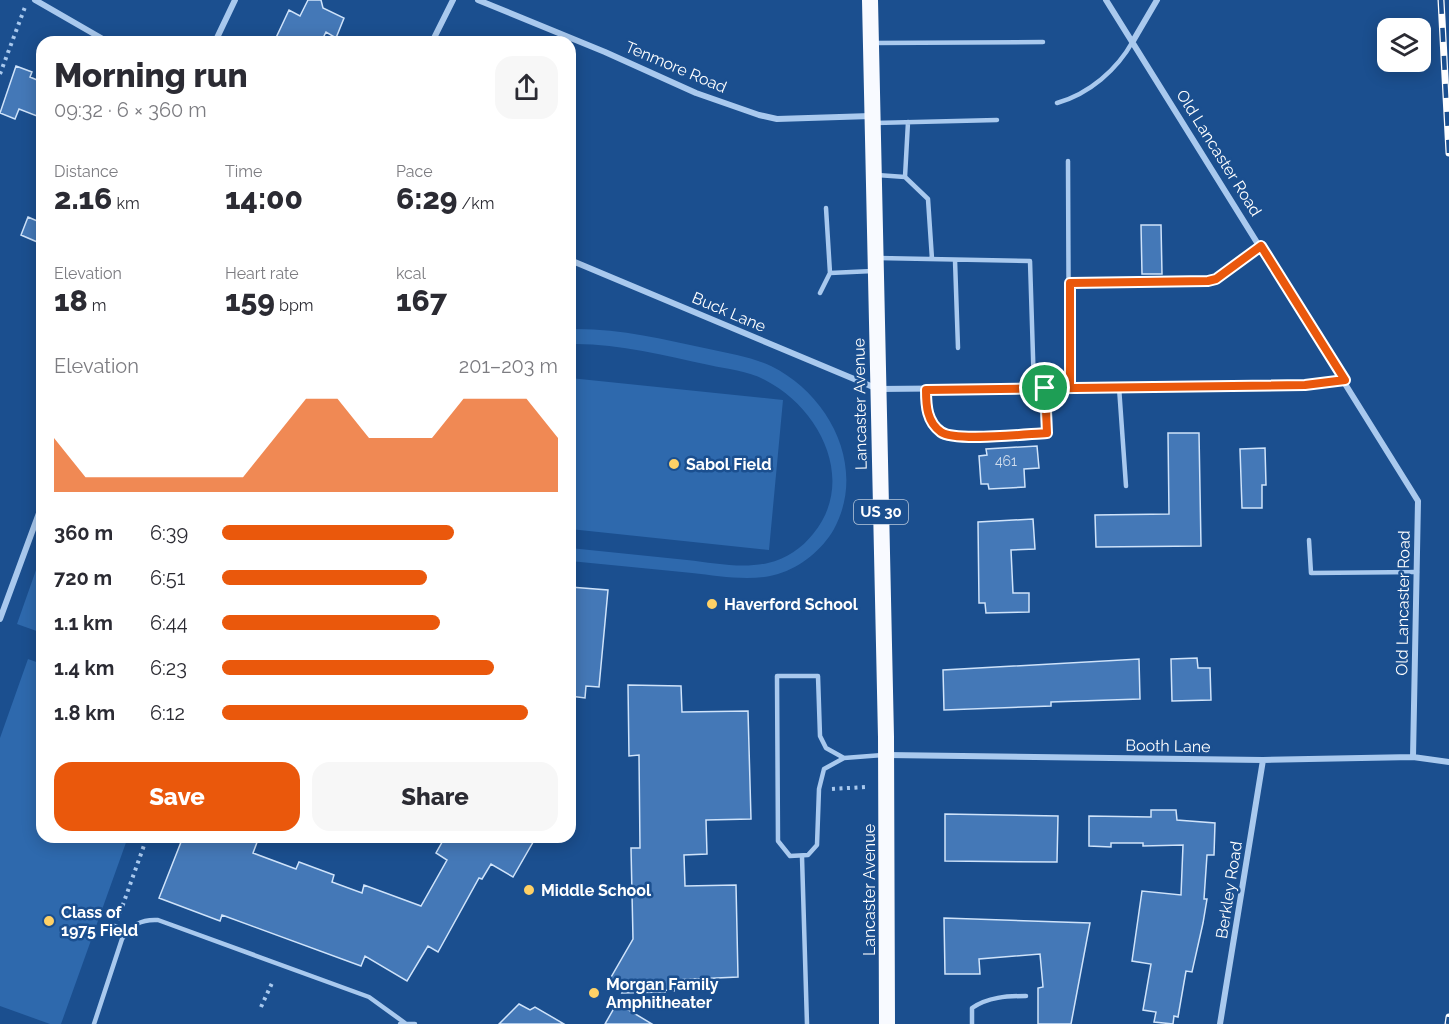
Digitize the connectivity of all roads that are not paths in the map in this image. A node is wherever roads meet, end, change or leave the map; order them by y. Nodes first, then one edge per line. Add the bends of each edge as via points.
1 (35, 0) edge
2 (235, 0) edge
3 (453, 0) edge
4 (478, 0) edge
5 (870, 0) edge
6 (1106, 0) edge
7 (1158, 0) edge
8 (98, 36) edge
9 (218, 36) edge
10 (435, 36) edge
11 (566, 36) edge
12 (576, 40) edge
13 (1133, 41) junction
14 (1043, 42) dead end
15 (870, 43) junction
16 (1057, 103) dead end
17 (872, 119) junction
18 (997, 120) dead end
19 (908, 122) junction
20 (1068, 161) dead end
21 (873, 175) junction
22 (905, 177) junction
23 (826, 208) dead end
24 (1261, 246) junction
25 (932, 259) junction
26 (956, 260) junction
27 (576, 263) edge
28 (875, 264) junction
29 (830, 273) junction
30 (1070, 283) junction
31 (820, 293) dead end
32 (958, 348) dead end
33 (1345, 380) junction
34 (1119, 387) junction
35 (1034, 388) junction
36 (1045, 388) junction
37 (1070, 388) junction
38 (878, 389) junction
39 (926, 390) junction
40 (1126, 486) dead end
41 (36, 521) edge
42 (1310, 540) dead end
43 (1417, 572) junction
44 (0, 620) edge
45 (886, 755) junction
46 (1413, 757) junction
47 (844, 758) junction
48 (1263, 760) junction
49 (1449, 762) edge
50 (802, 857) junction
51 (1026, 996) dead end
52 (94, 1024) edge
53 (403, 1024) edge
54 (415, 1024) edge
55 (807, 1024) edge
56 (888, 1024) edge
57 (972, 1024) edge
58 (1220, 1024) edge

1 - 8 street
2 - 9 street
3 - 10 street
4 - 11 street, Tenmore Road
5 - 15 highway, Lancaster Avenue / US 30
6 - 13 street, Old Lancaster Road
7 - 13 street
12 - 17 street, Tenmore Road via 696,93 759,115 777,119
13 - 16 lane via 1122,60 1099,80 1072,99
13 - 24 street, Old Lancaster Road
14 - 15 lane
15 - 17 highway, Lancaster Avenue / US 30
17 - 19 lane
17 - 21 highway, Lancaster Avenue / US 30
18 - 19 lane
19 - 22 lane
20 - 30 lane
21 - 22 lane
21 - 28 highway, Lancaster Avenue / US 30
22 - 25 lane via 928,199
23 - 29 lane
24 - 30 lane via 1208,281
24 - 33 street, Old Lancaster Road
25 - 26 lane
25 - 28 lane
26 - 32 lane
26 - 35 lane via 1030,261
27 - 38 street, Buck Lane
28 - 29 lane
28 - 38 highway, Lancaster Avenue / US 30
29 - 31 lane
30 - 37 lane
33 - 34 street via 1305,385
33 - 43 street, Old Lancaster Road via 1419,501
34 - 37 street
34 - 40 lane
35 - 36 street
35 - 39 street
36 - 37 street
36 - 39 lane via 1047,433 957,437 942,433 929,419
38 - 39 street
38 - 45 highway, Lancaster Avenue / US 30
41 - 44 street
42 - 43 lane via 1311,573
43 - 46 street, Old Lancaster Road
45 - 47 lane
45 - 48 street, Booth Lane
45 - 56 highway, Lancaster Avenue / US 30
46 - 48 street, Booth Lane
46 - 49 street, Booth Lane
47 - 50 lane via 824,769 819,839 813,850
47 - 50 lane via 826,748 820,736 818,676 777,676 778,841 790,855
48 - 58 street, Berkley Road
50 - 55 lane
51 - 57 lane via 981,1002 972,1008
52 - 53 lane via 122,939 129,929 148,919 369,997
53 - 54 lane

